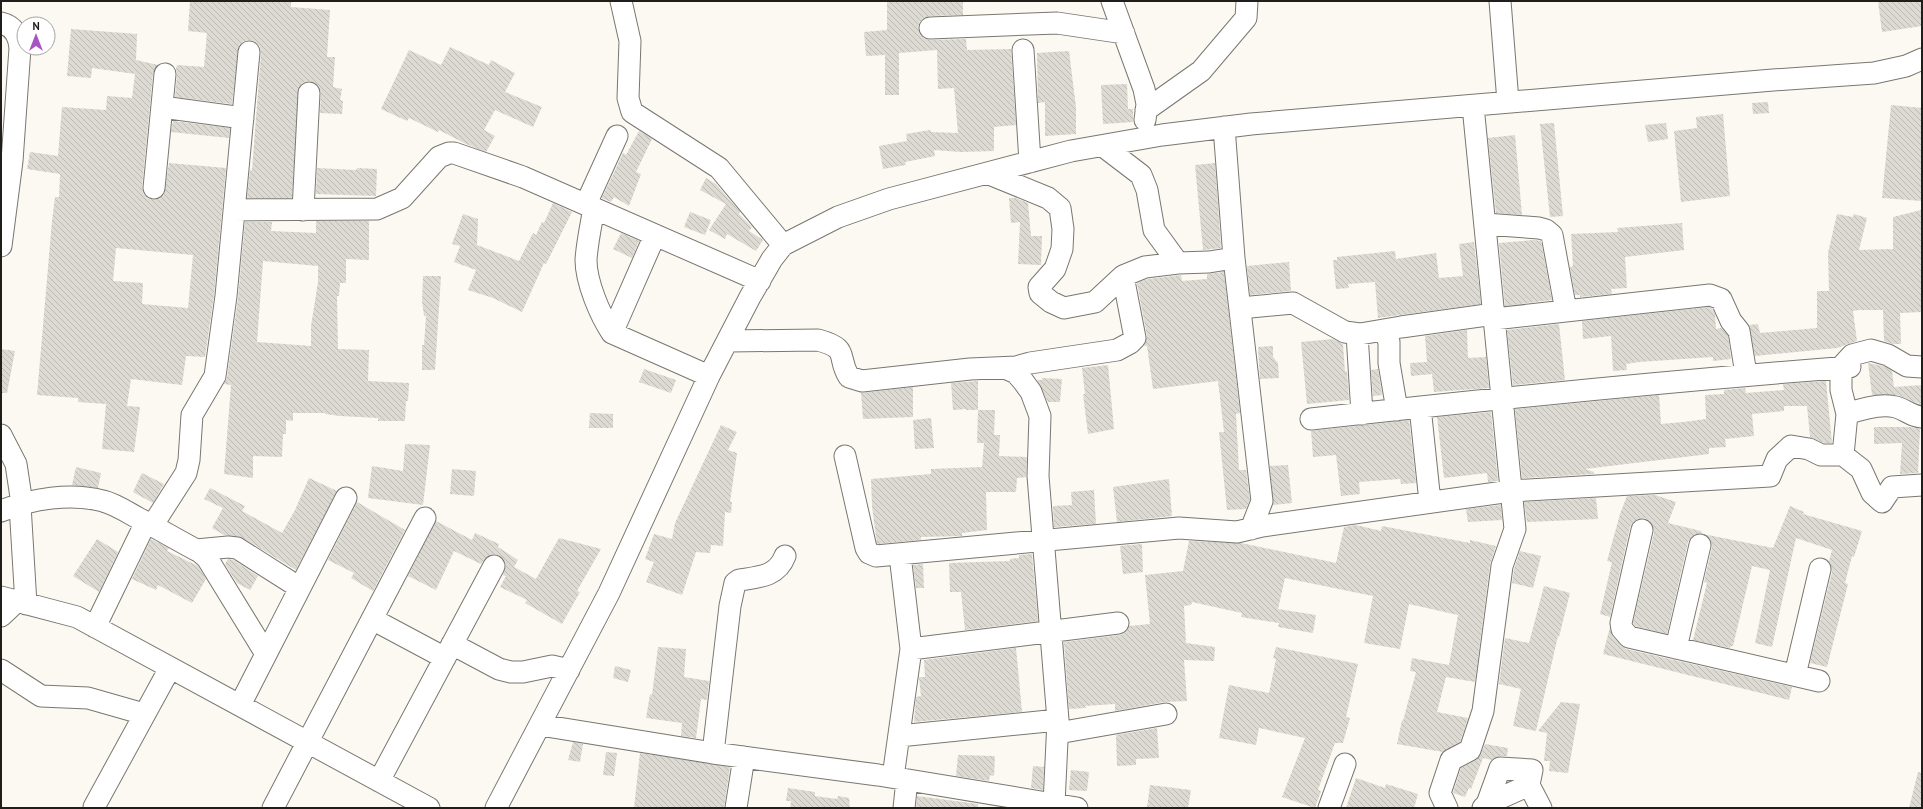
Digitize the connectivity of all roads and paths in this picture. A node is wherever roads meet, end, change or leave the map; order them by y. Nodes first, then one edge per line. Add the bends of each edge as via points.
1 (622, 1) edge
2 (1112, 1) edge
3 (1246, 1) edge
4 (1500, 1) edge
5 (1, 23) edge
6 (930, 28) dead end
7 (1124, 33) junction
8 (1023, 50) dead end
9 (249, 52) dead end
10 (1922, 59) edge
11 (165, 74) dead end
12 (309, 93) dead end
13 (1508, 102) junction
14 (1473, 106) junction
15 (162, 108) junction
16 (1146, 110) junction
17 (242, 118) junction
18 (1224, 127) junction
19 (617, 136) dead end
20 (1143, 139) junction
21 (1103, 146) junction
22 (1030, 162) junction
23 (987, 173) junction
24 (154, 188) dead end
25 (590, 206) junction
26 (234, 210) junction
27 (303, 210) junction
28 (1485, 224) junction
29 (655, 235) junction
30 (783, 245) junction
31 (1, 246) edge
32 (1234, 258) junction
33 (1178, 263) junction
34 (1122, 276) junction
35 (760, 281) junction
36 (1240, 308) junction
37 (1566, 311) junction
38 (1494, 316) junction
39 (1384, 330) junction
40 (612, 333) junction
41 (1357, 334) junction
42 (729, 341) junction
43 (1845, 367) junction
44 (1922, 367) edge
45 (1005, 368) junction
46 (1746, 374) junction
47 (709, 376) junction
48 (1502, 398) junction
49 (1420, 407) junction
50 (1398, 410) junction
51 (1362, 414) junction
52 (1847, 414) junction
53 (1922, 417) edge
54 (1311, 419) dead end
55 (1, 434) edge
56 (1843, 455) junction
57 (845, 456) dead end
58 (1922, 485) edge
59 (1511, 491) junction
60 (346, 498) dead end
61 (1430, 502) junction
62 (14, 507) edge
63 (425, 518) dead end
64 (149, 524) junction
65 (1251, 528) junction
66 (1642, 530) dead end
67 (1044, 542) junction
68 (1700, 545) dead end
69 (196, 550) junction
70 (900, 555) junction
71 (785, 556) dead end
72 (494, 566) dead end
73 (1820, 569) dead end
74 (300, 588) junction
75 (8, 602) edge
76 (372, 618) junction
77 (1118, 623) dead end
78 (95, 627) junction
79 (1051, 632) junction
80 (1676, 648) junction
81 (910, 649) junction
82 (448, 651) junction
83 (266, 654) junction
84 (170, 668) junction
85 (1, 670) edge
86 (569, 670) junction
87 (1795, 675) junction
88 (1819, 681) dead end
89 (240, 705) junction
90 (144, 714) junction
91 (1166, 714) dead end
92 (540, 725) junction
93 (1058, 726) junction
94 (899, 736) junction
95 (308, 742) junction
96 (713, 753) junction
97 (744, 757) junction
98 (1345, 764) dead end
99 (900, 778) junction
100 (379, 781) junction
101 (1529, 785) junction
102 (984, 800) edge
103 (1054, 804) junction
104 (1485, 806) edge
105 (94, 807) dead end
106 (273, 808) edge
107 (429, 808) edge
108 (496, 808) edge
109 (736, 808) edge
110 (904, 808) edge
111 (1077, 808) edge
112 (1329, 808) edge
113 (1447, 808) edge
114 (1541, 808) edge

1 - 30 street via 630,42 628,98 632,112 719,168
2 - 7 street
3 - 16 street via 1248,10 1243,24 1201,71
4 - 13 street
5 - 31 street via 16,33 20,48 12,161
6 - 7 street via 1057,23
7 - 16 street via 1144,89
8 - 22 street
9 - 17 street
10 - 13 street via 1906,66 1874,73
11 - 15 street
12 - 27 street
13 - 14 street
14 - 18 street
14 - 28 street
15 - 17 street
15 - 24 street
16 - 20 street
17 - 26 street
18 - 20 street
18 - 32 street
19 - 25 street
20 - 21 street
21 - 22 street
21 - 33 street via 1141,175 1148,190 1154,230
22 - 23 street
23 - 30 street via 889,199 838,217
23 - 34 street via 1048,198 1060,208 1062,249 1055,269 1039,287 1040,293 1051,302 1064,308 1095,302
25 - 27 street via 524,177 449,153 439,157 402,198 386,206 366,210
25 - 29 street
25 - 40 street via 587,269 605,323
26 - 27 street
26 - 64 street via 226,296 214,380 192,415 186,473
28 - 37 street via 1538,228 1552,235
28 - 38 street
29 - 35 street
29 - 40 street
30 - 35 street
32 - 33 street
32 - 36 street
33 - 34 street via 1145,267
34 - 45 street via 1135,338 1130,343 1117,350
35 - 42 street
36 - 41 street via 1293,303 1345,332
36 - 65 street via 1262,501
37 - 38 street
37 - 46 street via 1716,296 1740,335
38 - 39 street
38 - 48 street
39 - 41 street
39 - 50 street via 1389,342 1389,366
40 - 47 street
41 - 51 street
42 - 45 street via 818,340 832,344 840,352 849,377 862,381 970,369
42 - 47 street
43 - 44 street via 1852,355 1871,350 1888,355 1907,366
43 - 46 street
43 - 52 street via 1841,390
45 - 67 street via 1016,373 1023,381 1031,392 1040,416 1038,476
46 - 48 street
47 - 86 street via 609,593
48 - 49 street
48 - 59 street
49 - 50 street
49 - 61 street
50 - 51 street
51 - 54 street
52 - 53 street via 1860,409 1896,407 1913,416
52 - 56 street
55 - 62 street via 15,460
56 - 58 street via 1861,469 1872,493 1882,502 1892,487
56 - 59 street via 1821,455 1809,449 1792,446 1777,459 1770,476
57 - 70 street via 869,554
59 - 61 street
59 - 113 street via 1515,529 1502,566 1483,711 1470,750 1451,760 1440,793
60 - 74 street
61 - 65 street
62 - 64 street via 62,498 85,497 104,501
62 - 75 street
63 - 76 street
64 - 69 street
64 - 78 street
65 - 67 street via 1237,532 1180,528
66 - 80 street via 1621,623 1622,629 1629,637
67 - 70 street
67 - 79 street
68 - 80 street
69 - 74 street via 228,546 237,548
69 - 83 street via 212,565
70 - 81 street
71 - 96 street via 779,569 770,575 739,580 735,583 730,606
72 - 82 street
73 - 87 street
74 - 83 street
75 - 78 street via 66,613
76 - 82 street
76 - 95 street
77 - 79 street
78 - 84 street
79 - 81 street
79 - 93 street
80 - 87 street
81 - 94 street
82 - 86 street via 511,672 552,666
82 - 100 street
83 - 89 street
84 - 89 street
84 - 90 street
85 - 90 street via 41,696 88,698
86 - 92 street
87 - 88 street
89 - 95 street
90 - 105 street
91 - 93 street
92 - 96 street
92 - 108 street
93 - 94 street
93 - 103 street
94 - 99 street
95 - 100 street
95 - 106 street
96 - 97 street
97 - 99 street
97 - 109 street
98 - 112 street
99 - 102 street
99 - 110 street
100 - 107 street
101 - 104 street
101 - 104 street via 1532,770 1500,768
101 - 114 street
102 - 103 street
103 - 111 street

